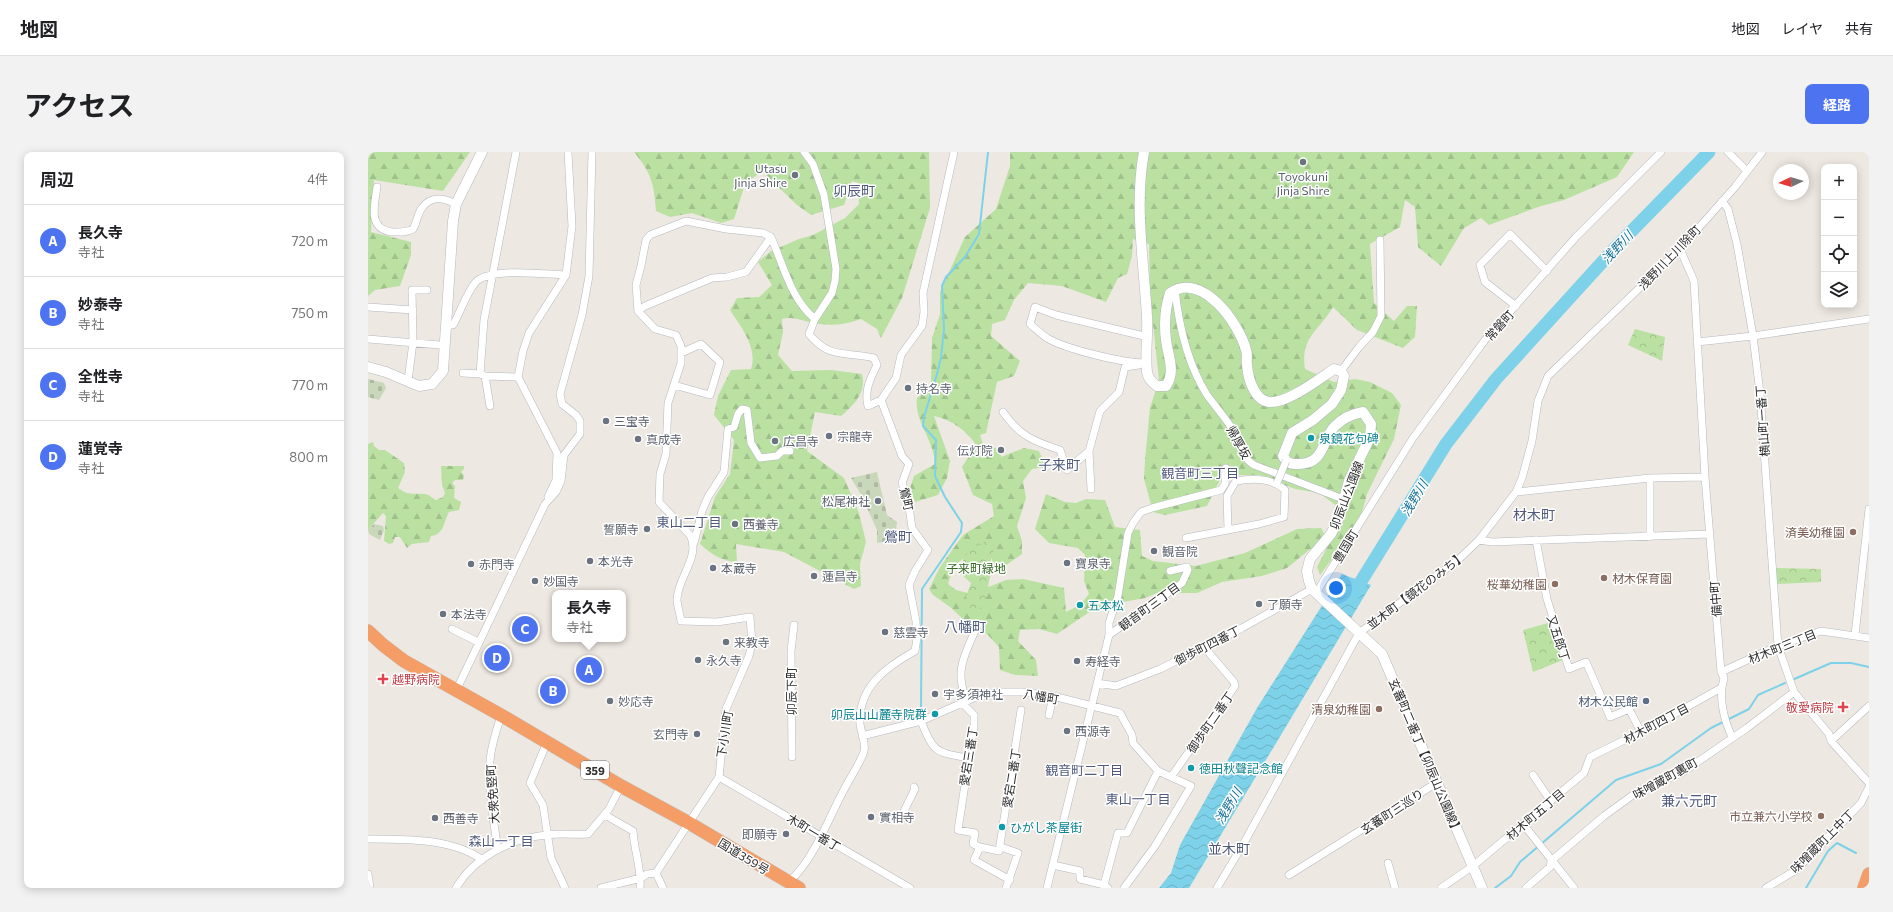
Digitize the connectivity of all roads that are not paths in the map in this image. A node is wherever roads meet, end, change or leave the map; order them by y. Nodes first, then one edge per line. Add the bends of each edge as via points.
1 (482, 152) edge
2 (516, 152) edge
3 (568, 152) edge
4 (592, 152) edge
5 (804, 152) edge
6 (954, 152) edge
7 (1144, 152) edge
8 (1661, 152) edge
9 (1762, 152) edge
10 (1730, 154) edge
11 (1747, 171) junction
12 (377, 187) dead end
13 (1722, 201) junction
14 (456, 204) junction
15 (772, 237) junction
16 (1380, 240) dead end
17 (1680, 249) junction
18 (1547, 271) junction
19 (493, 274) junction
20 (566, 275) junction
21 (427, 290) dead end
22 (1175, 290) junction
23 (1516, 306) junction
24 (368, 307) edge
25 (413, 310) junction
26 (638, 311) junction
27 (815, 318) junction
28 (1869, 319) edge
29 (447, 325) junction
30 (1753, 336) junction
31 (1148, 337) junction
32 (368, 339) edge
33 (413, 342) junction
34 (1697, 342) junction
35 (440, 344) dead end
36 (681, 353) junction
37 (1569, 356) joint
38 (1146, 363) junction
39 (368, 367) edge
40 (1341, 371) junction
41 (463, 373) dead end
42 (482, 375) junction
43 (518, 377) junction
44 (408, 381) junction
45 (674, 385) junction
46 (881, 400) junction
47 (490, 406) dead end
48 (1003, 412) dead end
49 (790, 451) dead end
50 (1089, 451) junction
51 (1286, 461) junction
52 (1226, 468) dead end
53 (1705, 477) junction
54 (1650, 478) junction
55 (1277, 483) junction
56 (1091, 489) dead end
57 (1516, 492) junction
58 (1343, 499) junction
59 (546, 504) junction
60 (1869, 509) edge
61 (1361, 519) joint
62 (1228, 529) junction
63 (1709, 534) junction
64 (1650, 537) junction
65 (1186, 538) dead end
66 (1479, 540) junction
67 (1536, 540) junction
68 (693, 553) junction
69 (1170, 571) dead end
70 (1316, 593) junction
71 (794, 624) dead end
72 (978, 624) dead end
73 (452, 629) dead end
74 (1357, 630) junction
75 (368, 631) edge
76 (1109, 635) junction
77 (1855, 635) junction
78 (1869, 638) edge
79 (478, 642) junction
80 (1778, 646) junction
81 (1204, 647) junction
82 (1721, 672) junction
83 (1098, 683) junction
84 (1721, 688) junction
85 (456, 691) junction
86 (1794, 692) junction
87 (1053, 696) junction
88 (965, 703) junction
89 (1092, 706) junction
90 (1869, 706) edge
91 (1022, 710) dead end
92 (1049, 715) dead end
93 (501, 716) junction
94 (922, 721) junction
95 (1641, 732) junction
96 (862, 736) junction
97 (1732, 738) junction
98 (1832, 741) junction
99 (547, 742) junction
100 (792, 757) dead end
101 (1590, 757) joint
102 (968, 758) junction
103 (1158, 771) junction
104 (1533, 775) dead end
105 (719, 777) junction
106 (1171, 777) junction
107 (1438, 782) junction
108 (1869, 783) edge
109 (621, 786) junction
110 (1869, 786) edge
111 (914, 787) dead end
112 (1550, 800) junction
113 (605, 815) junction
114 (900, 819) dead end
115 (689, 823) junction
116 (1523, 824) junction
117 (546, 834) junction
118 (821, 835) junction
119 (368, 839) edge
120 (980, 847) junction
121 (1001, 847) junction
122 (499, 849) junction
123 (482, 860) junction
124 (1551, 861) junction
125 (1388, 863) dead end
126 (1053, 865) junction
127 (1473, 866) junction
128 (656, 873) junction
129 (368, 874) edge
130 (1869, 874) edge
131 (1289, 875) dead end
132 (641, 878) junction
133 (1010, 880) junction
134 (790, 886) edge
135 (1106, 886) edge
136 (370, 888) edge
137 (456, 888) edge
138 (565, 888) edge
139 (601, 888) edge
140 (640, 888) edge
141 (663, 888) edge
142 (910, 888) edge
143 (1006, 888) edge
144 (1047, 888) edge
145 (1124, 888) edge
146 (1217, 888) edge
147 (1395, 888) edge
148 (1441, 888) edge
149 (1482, 888) edge
150 (1526, 888) edge
151 (1574, 888) edge
152 (1766, 888) edge
153 (1864, 888) edge

1 - 14 street
2 - 19 street
3 - 20 street via 572,226
4 - 59 street via 589,276 582,314 560,394 562,404 580,421 580,434 564,455 562,481
5 - 27 street via 813,164 824,195 836,269 832,293
6 - 46 street via 923,293 922,326 900,355 896,378
7 - 31 street via 1139,190
8 - 18 street, 常磐町 via 1607,205
9 - 11 street, 浅野川上川除町
10 - 11 street
11 - 13 street, 浅野川上川除町
12 - 14 street via 373,220 382,231 405,233 413,229 421,209 437,199 445,198
13 - 17 street, 浅野川上川除町
13 - 30 street, 横山町一番丁 via 1728,209 1737,244
14 - 29 street via 451,240
15 - 26 street via 746,272 712,278
15 - 26 street via 763,233 686,221 650,235 646,240 636,284
15 - 27 street via 794,293 806,312
16 - 40 street via 1381,316 1372,332
17 - 34 street, 備中町 via 1694,281
17 - 37 street, 浅野川上川除町
18 - 23 street, 常磐町
18 - 23 street via 1510,234 1480,265 1485,282
19 - 20 street via 503,272
19 - 29 street via 475,282 453,325
19 - 42 street via 484,320
20 - 43 street via 529,333 522,350
21 - 25 street via 412,290
22 - 38 street via 1170,293 1166,305 1166,339 1172,368 1166,386 1157,386 1150,381
22 - 40 street via 1186,286 1200,289 1227,315 1246,350 1251,383 1259,396 1269,402 1293,395 1311,386 1334,369
22 - 58 street, 帰厚坂 via 1179,322 1188,357 1207,394 1232,428 1246,460
23 - 61 street, 常磐町 via 1441,398
24 - 25 street
25 - 33 street
26 - 36 street via 655,329 676,335
27 - 46 street via 809,334 816,344 828,352 874,358 877,364 867,386 866,398 868,406
28 - 30 street
29 - 44 street via 443,371 438,379 425,386
30 - 34 street
30 - 80 street, 横山町一番丁 via 1760,393
31 - 38 street
31 - 38 street via 1056,315 1035,307 1030,324 1056,343 1111,359
32 - 33 street
33 - 35 street
33 - 44 street
34 - 53 street, 備中町
36 - 45 street via 681,363
36 - 45 street via 702,344 720,362 710,395
37 - 57 street, 並木町【鏡花のみち】 via 1548,376 1538,401 1527,462
38 - 50 street via 1125,367 1118,392 1100,411
39 - 44 street
40 - 51 street via 1344,376 1341,390 1332,404 1292,433 1283,456
41 - 42 street
42 - 43 street
42 - 47 street
43 - 59 street via 557,454 556,480
45 - 68 street via 668,403 666,454 660,474 659,502 690,535 693,540
46 - 96 street, 鶯町 via 902,456 909,464 902,483 908,500 912,528 928,550 914,571 909,585 916,621 915,651 882,672 864,697 860,711
48 - 50 street via 1010,422 1032,441 1060,450 1067,470
49 - 68 street via 760,458 751,443 747,410 742,409 734,427 728,429 724,472 702,511 694,537
50 - 56 street
51 - 55 street, bridge
51 - 58 street, 卯辰山公園線 via 1300,464 1316,458 1325,447 1335,426 1349,415 1363,412 1371,424 1370,437 1355,465
52 - 76 street via 1225,484 1221,490 1141,512 1133,523 1128,533 1118,596 1109,623
53 - 54 street
53 - 63 street, 備中町
54 - 57 street
54 - 64 street
55 - 62 street via 1250,479 1236,481 1226,496
55 - 62 street via 1285,490 1284,516 1259,524
57 - 66 street, 並木町【鏡花のみち】
58 - 70 street, 卯辰山公園線 via 1338,520 1331,534 1310,559 1306,571
59 - 79 street
60 - 77 street
61 - 70 street, 豊国町
62 - 65 street
63 - 64 street
63 - 82 street, 備中町
64 - 67 street
66 - 67 street
66 - 74 street, 並木町【鏡花のみち】 via 1444,572
67 - 95 street, 又五郎丁 via 1546,599 1569,669 1586,662 1610,717 1629,709
68 - 105 street, 下小川町 via 677,598 681,621 718,622 750,617 752,643 726,709
69 - 76 street, 観音町三丁目 via 1187,567 1188,570 1182,583
70 - 74 street, 玄蕃町二番丁【卯辰山公園線】
70 - 81 street, 御歩町四番丁
71 - 100 street, 卯辰下町 via 791,651
72 - 88 street via 960,668
73 - 79 street
74 - 107 street, 玄蕃町二番丁【卯辰山公園線】 via 1382,654 1388,664
74 - 146 street, 並木町【鏡花のみち】 via 1245,841
75 - 85 highway, 359 via 404,661
76 - 83 street, 観音町三丁目
77 - 78 street, 材木町三丁目
77 - 80 street, 材木町三丁目 via 1821,630
79 - 85 street
80 - 82 street, 材木町三丁目
80 - 86 street, 横山町一番丁
81 - 83 street, 御歩町四番丁 via 1122,684 1116,686
81 - 106 street, 御歩町二番丁 via 1235,686
82 - 84 street, 備中町 via 1724,678
83 - 89 street, 観音町三丁目
84 - 95 street, 材木町四丁目
84 - 97 street, 備中町 via 1725,721
85 - 93 highway, 359
86 - 97 street, 味噌蔵町裏町
86 - 98 street
87 - 88 street, 八幡町 via 1001,692 976,697
87 - 89 street, 八幡町
87 - 92 street
88 - 94 street, 八幡町
88 - 102 street, 愛宕三番丁 via 974,715
89 - 103 street, 八幡町 via 1120,713 1132,735 1133,744
89 - 126 street
90 - 98 street
91 - 121 street, 愛宕二番丁
93 - 99 highway, 359
93 - 122 street, 大衆免竪町 via 494,739 489,788
94 - 96 street, 八幡町
94 - 102 street via 931,744 941,753
95 - 101 street, 材木町四丁目
96 - 118 street via 864,751
97 - 124 street, 味噌蔵町裏町 via 1683,772 1637,792
98 - 108 street
99 - 109 highway, 359
99 - 117 street via 530,783 543,805
101 - 112 street, 材木町五丁目 via 1584,773
102 - 120 street, 愛宕三番丁 via 958,830 975,833 973,844
103 - 106 street
103 - 135 street via 1127,833 1118,832
104 - 112 street
105 - 115 street, 下小川町
105 - 118 street, 木町一番丁
106 - 145 street via 1191,786 1155,846
107 - 127 street, 玄蕃町二番丁【卯辰山公園線】
107 - 131 street, 玄蕃町三巡り
109 - 113 street
109 - 115 highway, 359
110 - 152 street, 味噌蔵町上中丁 via 1861,803 1796,870
111 - 114 street via 915,790
112 - 116 street, 材木町五丁目
113 - 117 street via 588,834
113 - 132 street via 633,831
115 - 128 street, 下小川町
115 - 134 highway, 国道359号 / 359
116 - 124 street
116 - 127 street, 材木町五丁目
117 - 122 street via 522,839
117 - 138 street via 551,858
118 - 134 street
118 - 142 street, 木町一番丁
119 - 123 street via 412,840 450,846
120 - 121 street via 999,852
120 - 133 street via 974,860
121 - 133 street via 1018,853
122 - 123 street
123 - 137 street via 463,877
124 - 150 street, 味噌蔵町裏町 via 1550,867
124 - 151 street
125 - 147 street
126 - 135 street via 1080,871 1080,879
126 - 144 street
127 - 148 street, 材木町五丁目
127 - 149 street, 玄蕃町二番丁【卯辰山公園線】
128 - 132 street
128 - 141 street
129 - 136 street
130 - 153 highway
132 - 139 street
132 - 140 street
133 - 143 street

